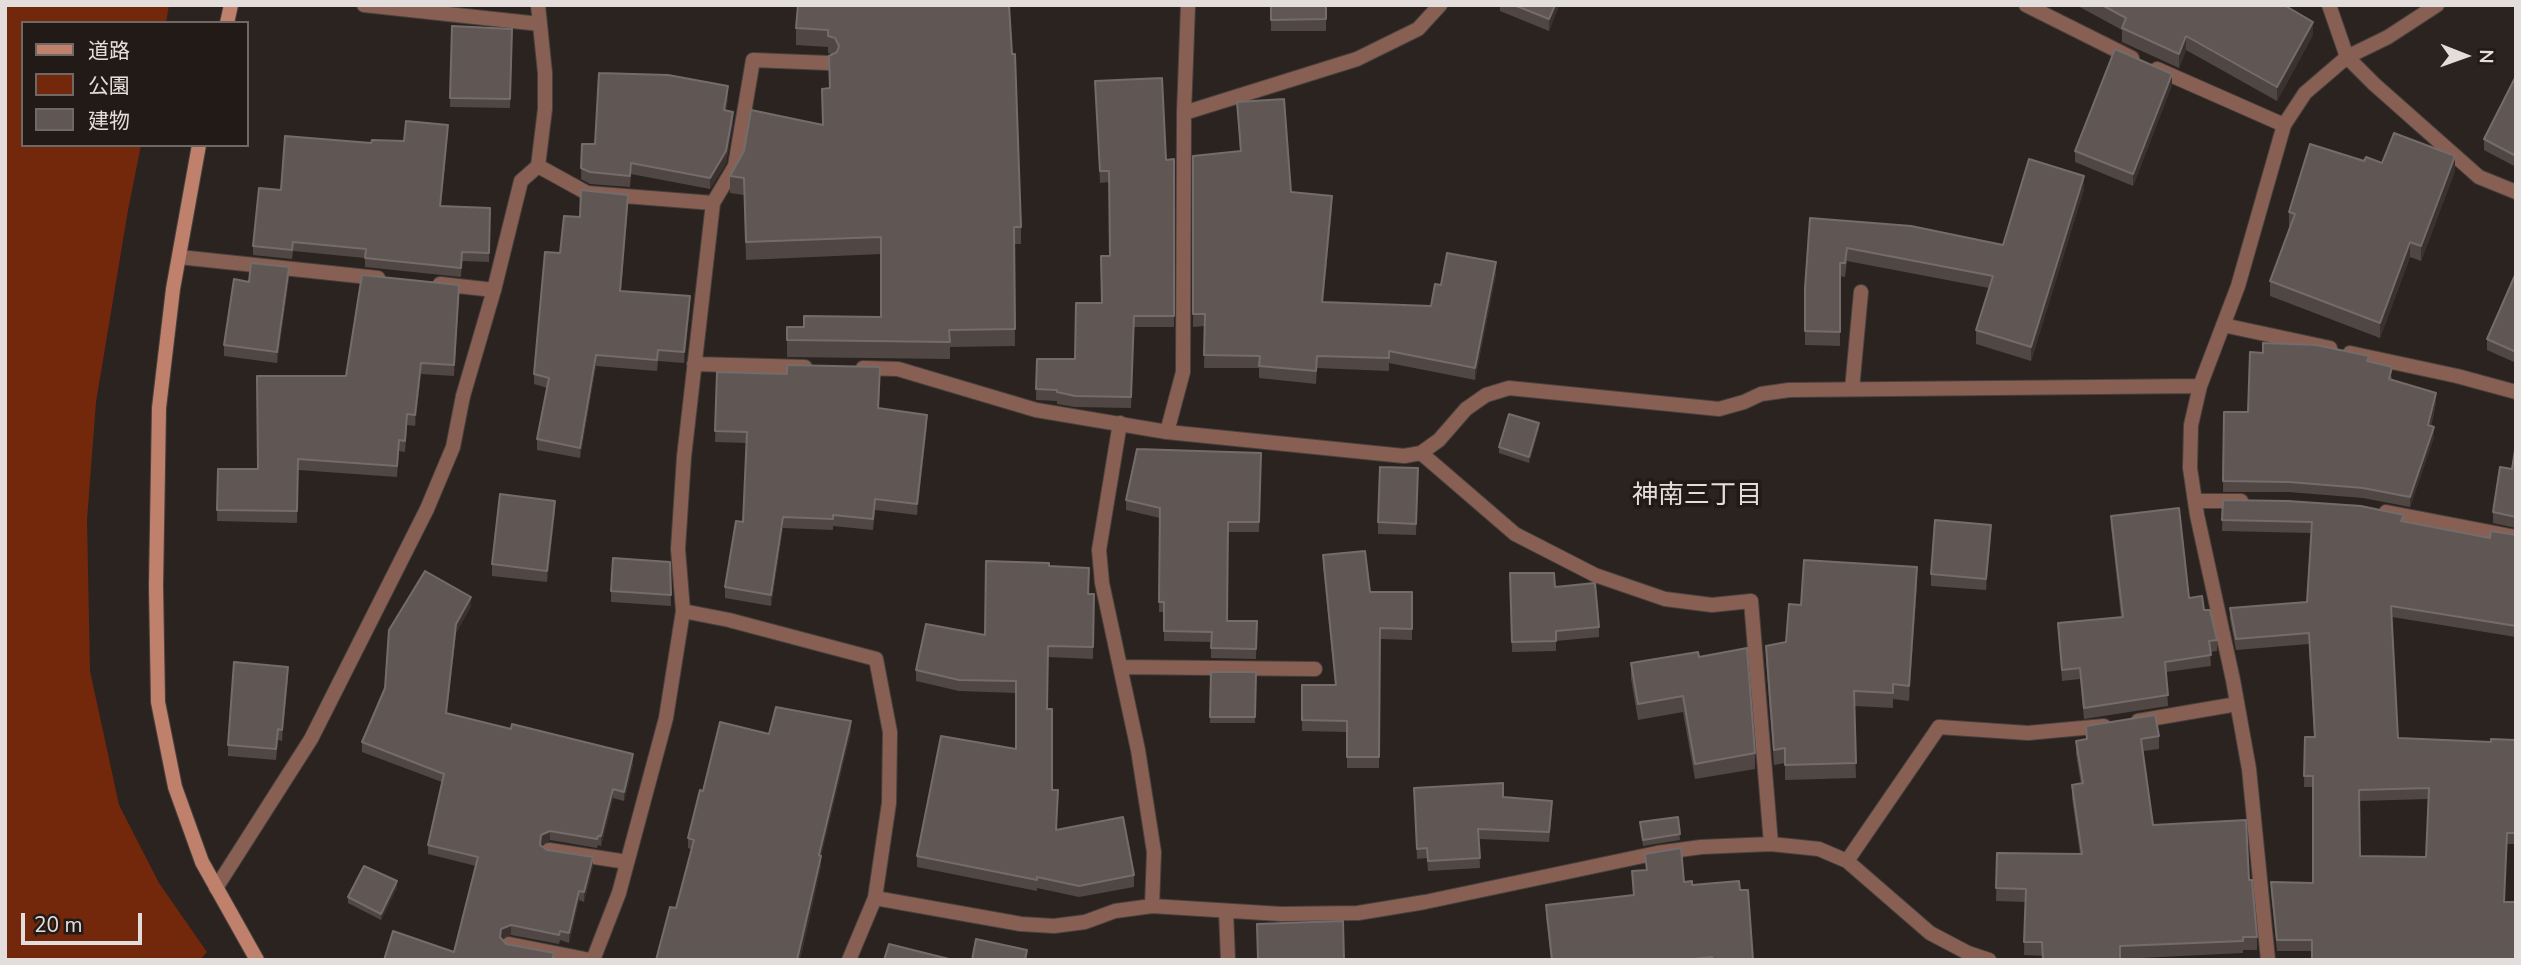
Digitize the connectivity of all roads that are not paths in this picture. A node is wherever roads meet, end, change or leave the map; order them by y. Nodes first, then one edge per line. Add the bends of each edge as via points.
1 (364, 5) edge
2 (538, 5) edge
3 (1188, 5) edge
4 (1440, 5) edge
5 (2026, 5) edge
6 (2329, 5) edge
7 (2437, 5) edge
8 (540, 24) junction
9 (2347, 57) junction
10 (829, 62) edge
11 (1184, 113) junction
12 (2284, 125) junction
13 (199, 147) edge
14 (538, 166) junction
15 (2516, 192) edge
16 (713, 203) junction
17 (179, 257) junction
18 (398, 280) edge
19 (426, 283) edge
20 (494, 290) junction
21 (1861, 292) dead end
22 (2223, 326) junction
23 (694, 364) junction
24 (817, 367) edge
25 (844, 368) edge
26 (2200, 386) junction
27 (1852, 389) junction
28 (2516, 392) edge
29 (1120, 423) junction
30 (1167, 432) junction
31 (1421, 453) junction
32 (2195, 500) junction
33 (2262, 501) edge
34 (2375, 510) edge
35 (2516, 537) edge
36 (683, 611) junction
37 (1120, 667) junction
38 (1315, 668) dead end
39 (2237, 704) junction
40 (1771, 844) junction
41 (549, 850) edge
42 (1847, 861) junction
43 (627, 862) junction
44 (216, 888) junction
45 (875, 898) junction
46 (1152, 906) junction
47 (1226, 911) junction
48 (509, 944) edge
49 (257, 960) edge
50 (592, 960) edge
51 (849, 960) edge
52 (1228, 960) edge
53 (1989, 960) edge
54 (2268, 960) edge

1 - 8 street
2 - 8 street
3 - 11 street
4 - 11 street via 1418,29 1357,59
5 - 12 street
6 - 9 street
7 - 9 street
8 - 14 street via 545,109
9 - 12 street via 2305,93
9 - 15 street via 2479,177
10 - 16 street via 752,60 735,166
11 - 30 street via 1183,372
12 - 22 street
13 - 17 street
14 - 16 street via 587,193
14 - 20 street via 521,181
16 - 23 street
17 - 18 street
17 - 44 street via 159,408 158,702 175,787
19 - 20 street
20 - 44 street via 453,447 427,509 311,738
21 - 27 street
22 - 26 street
22 - 28 street
23 - 24 street
23 - 36 street via 678,549
25 - 29 street via 898,369 1036,410
26 - 27 street
26 - 32 street via 2191,425
27 - 31 street via 1761,394 1719,409 1509,388 1486,395 1466,409
29 - 30 street
29 - 37 street via 1099,550
30 - 31 street via 1404,456
31 - 40 street via 1515,534 1595,575 1665,599 1712,605 1751,601
32 - 33 street
32 - 39 street
34 - 35 street
36 - 43 street via 666,719
36 - 45 street via 876,659 890,732 889,803
37 - 38 street
37 - 46 street via 1154,852
39 - 42 street via 2086,729 2028,733 1939,727
39 - 54 street via 2249,769
40 - 42 street via 1819,849
40 - 47 street via 1657,853 1359,913
41 - 43 street
42 - 53 street via 1930,933
43 - 50 street
44 - 49 street
45 - 46 street via 1054,926
45 - 51 street
46 - 47 street
47 - 52 street
48 - 50 street

